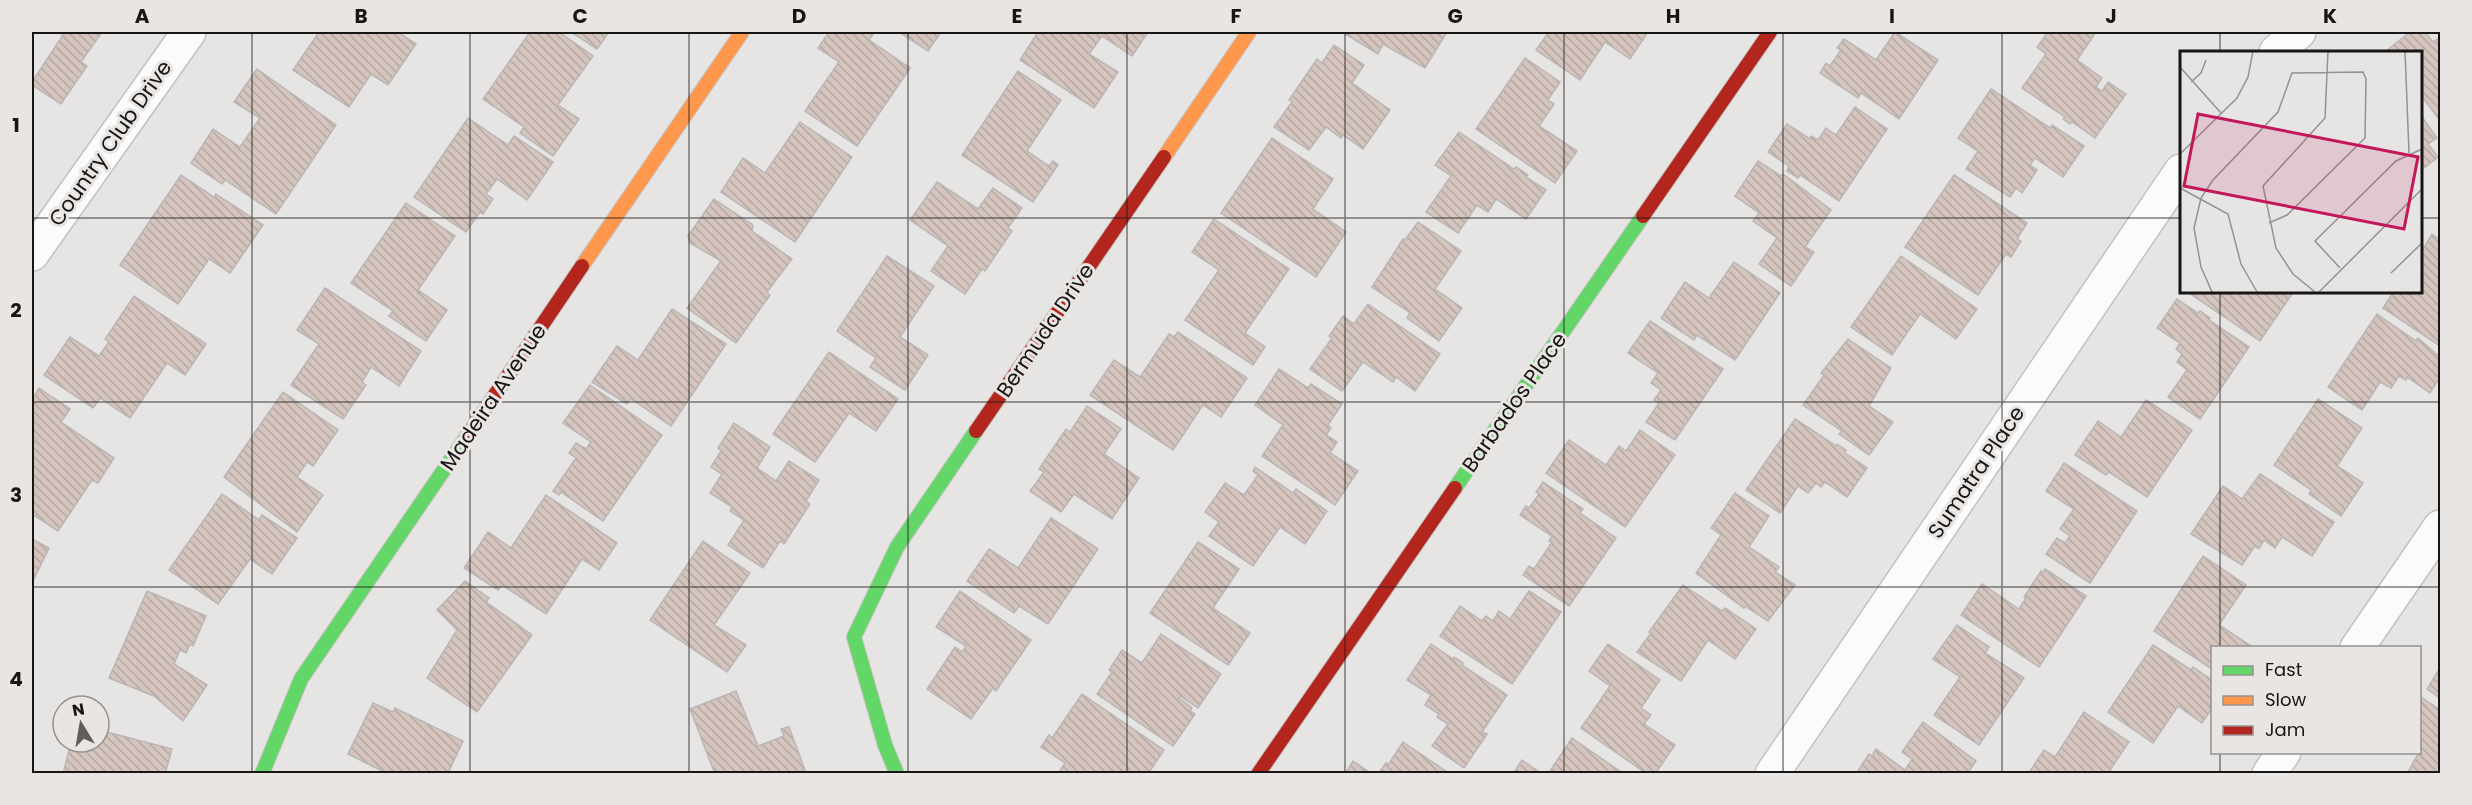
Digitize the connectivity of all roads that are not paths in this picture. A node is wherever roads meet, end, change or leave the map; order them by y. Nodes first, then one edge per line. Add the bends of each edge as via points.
1 (189, 32) edge
2 (742, 32) edge
3 (1249, 32) edge
4 (1770, 32) edge
5 (2299, 32) edge
6 (2277, 51) edge
7 (2180, 172) edge
8 (32, 254) edge
9 (2440, 527) edge
10 (2358, 646) edge
11 (2283, 754) edge
12 (262, 774) edge
13 (897, 774) edge
14 (1258, 774) edge
15 (1772, 774) edge
16 (2270, 774) edge

1 - 8 street, Country Club Drive
2 - 12 street, Madeira Avenue via 301,678
3 - 13 street, Bermuda Drive via 897,547 854,637
4 - 14 street, Barbados Place
5 - 6 street
7 - 15 street, Sumatra Place
9 - 10 street
11 - 16 street

